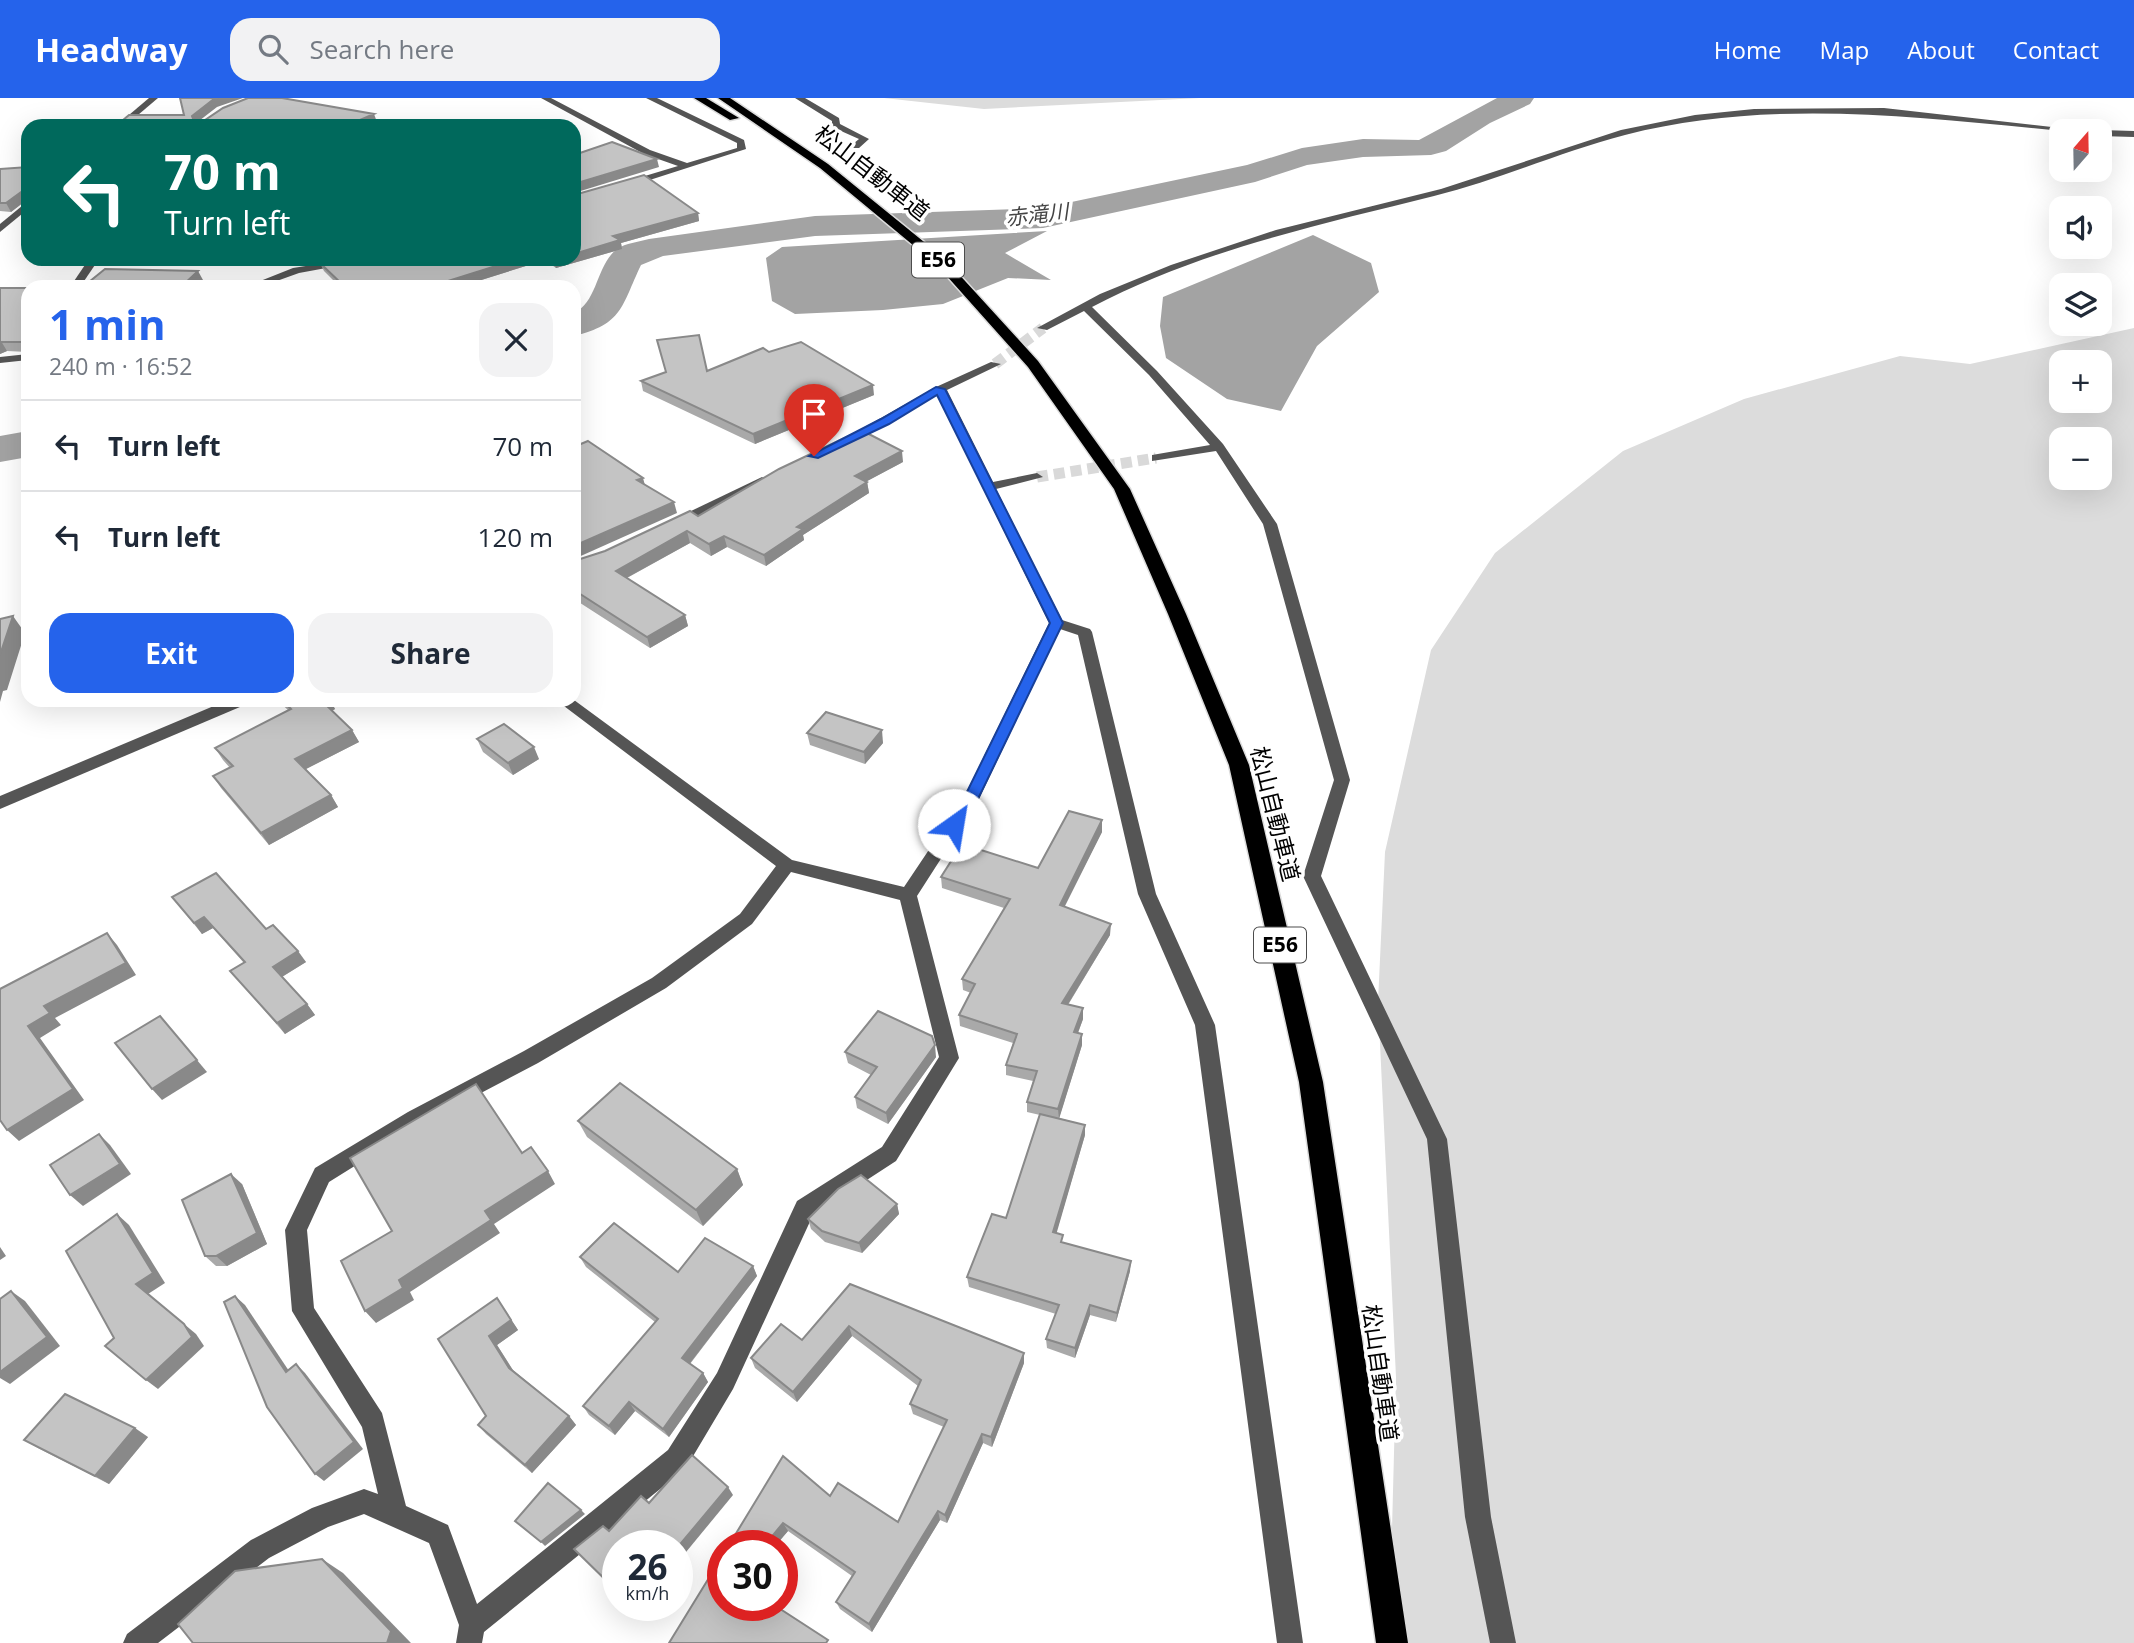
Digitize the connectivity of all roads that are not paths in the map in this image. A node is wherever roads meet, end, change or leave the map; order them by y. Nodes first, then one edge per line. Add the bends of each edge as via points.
1 (154, 98) edge
2 (545, 98) edge
3 (650, 98) edge
4 (699, 98) edge
5 (723, 98) edge
6 (799, 98) edge
7 (1852, 102) dead end
8 (1813, 110) junction
9 (128, 119) edge
10 (2049, 127) edge
11 (2112, 133) edge
12 (2134, 134) edge
13 (856, 146) dead end
14 (687, 166) junction
15 (833, 174) junction
16 (623, 185) edge
17 (21, 210) edge
18 (0, 229) edge
19 (327, 266) edge
20 (271, 280) edge
21 (1085, 306) junction
22 (1043, 328) tunnel mouth
23 (21, 358) edge
24 (0, 360) edge
25 (995, 364) tunnel mouth
26 (940, 389) junction
27 (1219, 447) junction
28 (826, 450) edge
29 (1156, 458) tunnel mouth
30 (779, 472) edge
31 (1037, 477) tunnel mouth
32 (988, 487) junction
33 (661, 529) edge
34 (1056, 623) junction
35 (226, 707) edge
36 (573, 707) edge
37 (0, 803) edge
38 (787, 865) junction
39 (908, 895) junction
40 (396, 1515) junction
41 (471, 1634) edge
42 (136, 1643) edge
43 (1290, 1643) edge
44 (1392, 1643) edge
45 (1503, 1643) edge

1 - 9 street
2 - 14 street via 647,152
3 - 14 street via 741,142 742,149 736,152
4 - 15 highway
5 - 15 highway, 松山自動車道 / E56
6 - 13 street via 836,120 835,125 865,139
7 - 8 street
8 - 10 street via 1948,116
8 - 21 street via 1695,118 1624,132 1444,191 1280,232 1175,267
11 - 12 street
14 - 16 street
15 - 44 highway, 松山自動車道 / E56 via 940,262 986,312 1033,364 1122,489 1239,765 1311,1082
17 - 18 street
19 - 20 street
21 - 22 street
21 - 27 street
23 - 24 street
25 - 26 street
26 - 28 street
26 - 32 street
27 - 29 street
27 - 45 street via 1270,524 1342,780 1312,876 1437,1139 1478,1517
30 - 33 street
31 - 32 street
32 - 34 street
34 - 39 street via 970,801
34 - 43 street via 1085,632 1147,894 1205,1025
35 - 37 street
36 - 38 street
38 - 39 street
38 - 40 street via 746,919 659,983 322,1175 296,1230 303,1311 373,1422
39 - 41 street via 949,1058 889,1154 805,1208 725,1381 677,1459
40 - 41 street via 439,1534
40 - 42 street via 364,1501 321,1517 260,1549

